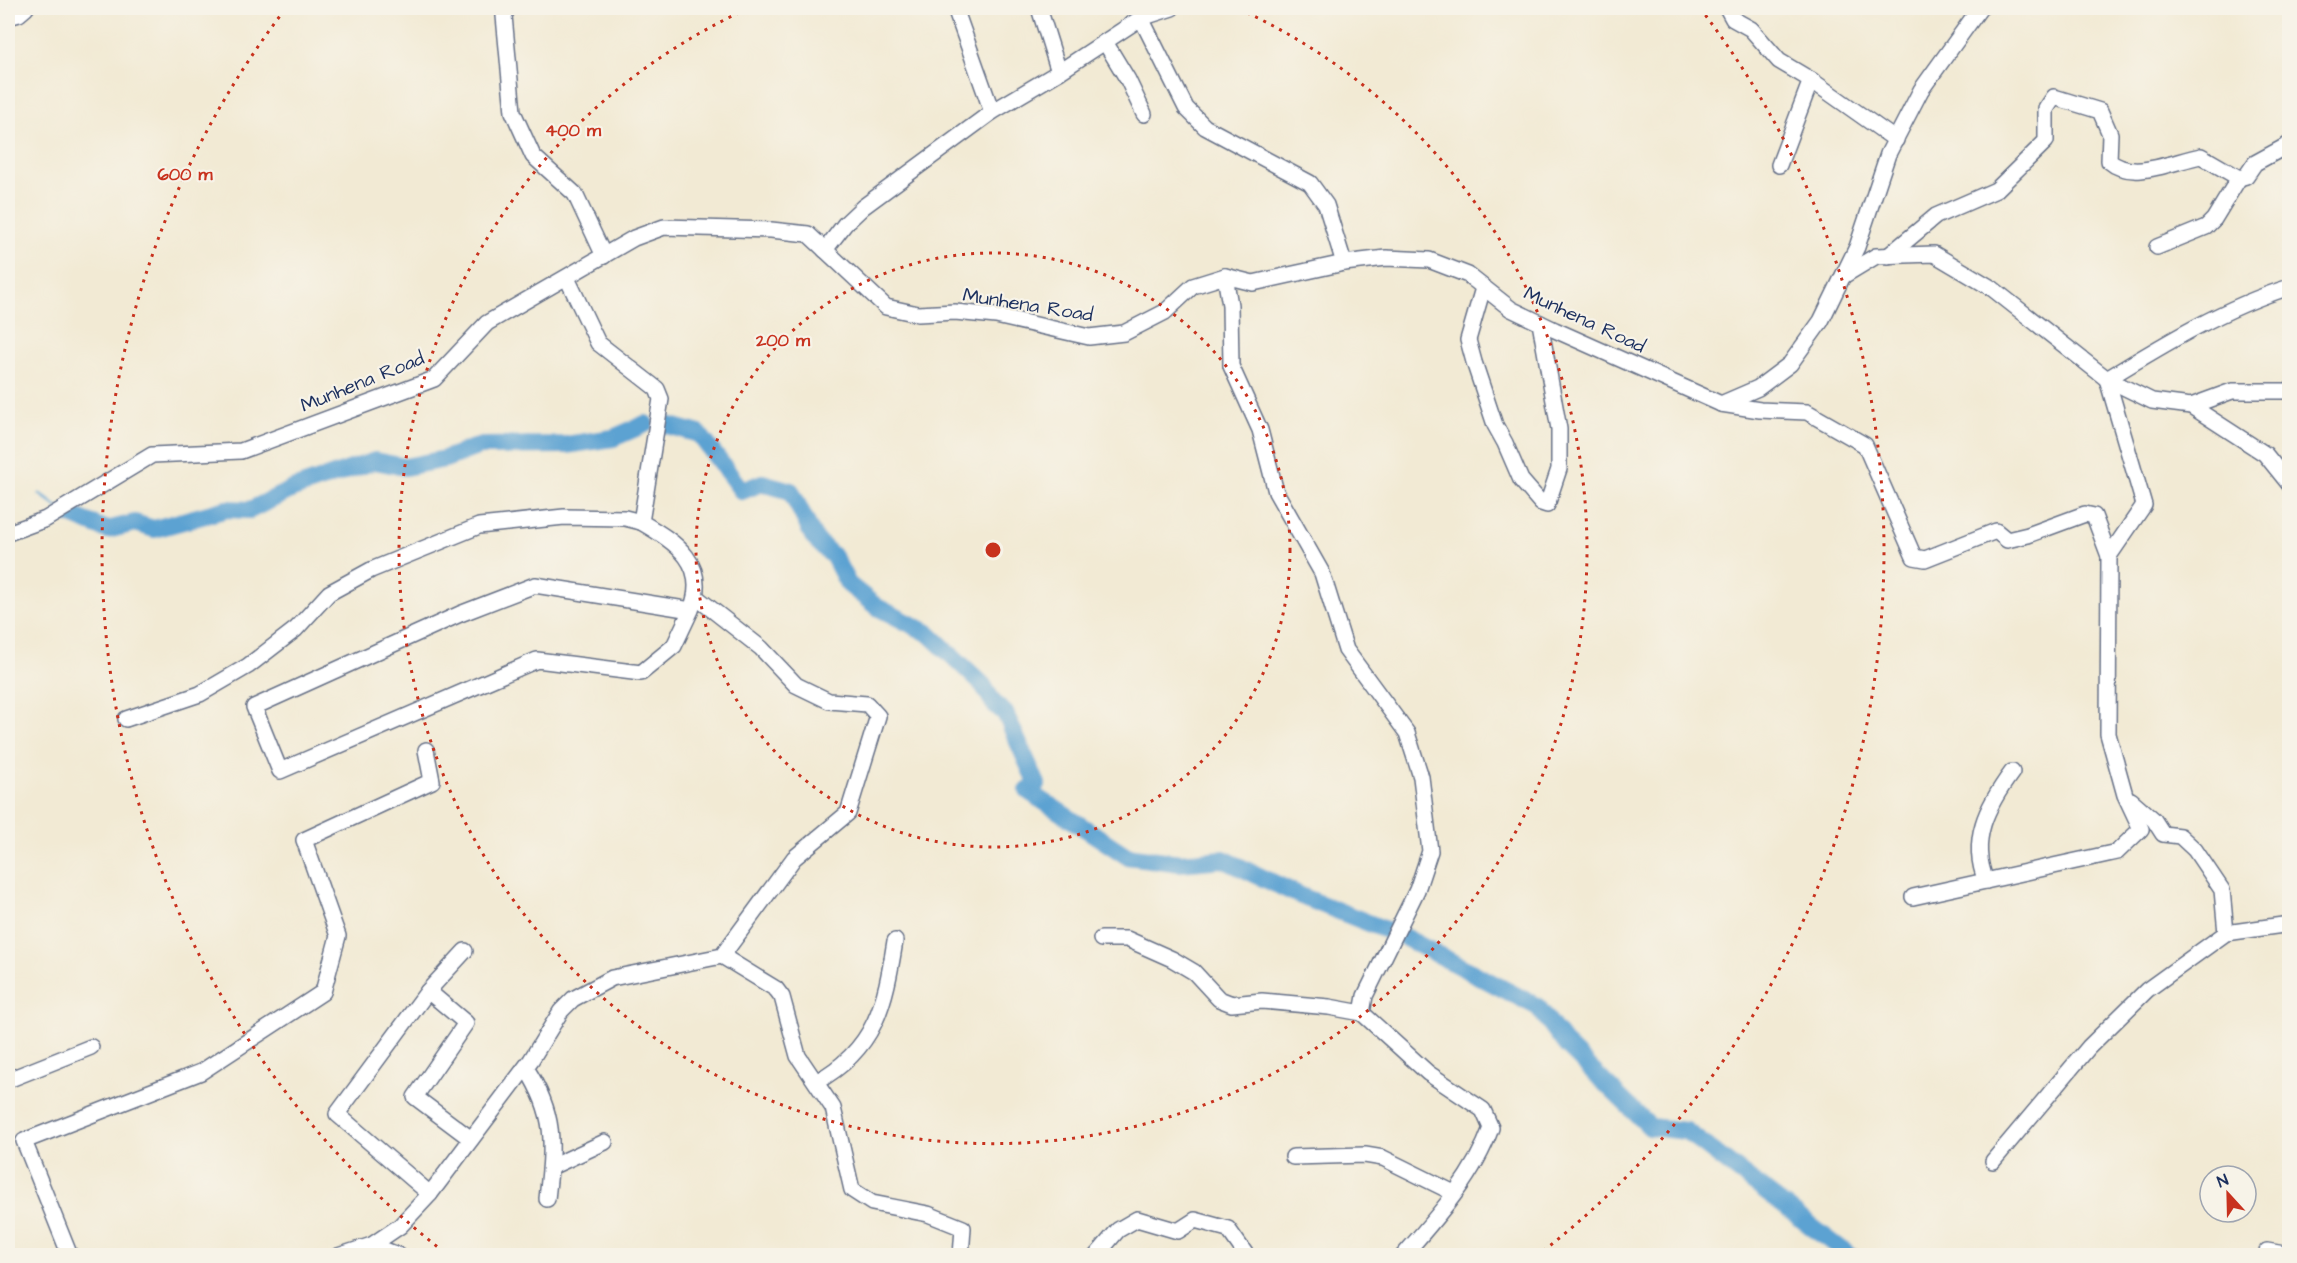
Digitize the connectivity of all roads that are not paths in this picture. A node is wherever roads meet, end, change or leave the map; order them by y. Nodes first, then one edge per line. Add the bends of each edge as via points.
1 (26, 8) edge
2 (955, 8) edge
3 (1039, 8) edge
4 (1172, 8) edge
5 (1726, 8) edge
6 (1980, 8) edge
7 (504, 10) edge
8 (8, 18) edge
9 (1141, 18) junction
10 (1105, 42) junction
11 (1059, 72) junction
12 (1811, 80) junction
13 (992, 112) junction
14 (1143, 114) dead end
15 (1896, 140) junction
16 (2288, 145) dead end
17 (1779, 165) dead end
18 (2239, 178) junction
19 (2157, 247) dead end
20 (825, 250) junction
21 (604, 256) junction
22 (1888, 256) junction
23 (1344, 263) junction
24 (1225, 276) junction
25 (1843, 276) junction
26 (567, 278) junction
27 (2289, 287) edge
28 (1483, 288) junction
29 (1540, 323) junction
30 (2107, 379) junction
31 (2289, 391) edge
32 (1721, 404) junction
33 (2191, 406) junction
34 (2289, 485) edge
35 (641, 522) junction
36 (8, 533) edge
37 (2109, 556) junction
38 (693, 603) junction
39 (126, 719) dead end
40 (426, 750) dead end
41 (2012, 772) dead end
42 (2125, 795) junction
43 (1986, 881) junction
44 (1913, 897) dead end
45 (2289, 924) edge
46 (2226, 933) junction
47 (1101, 939) dead end
48 (895, 941) dead end
49 (465, 951) dead end
50 (722, 956) junction
51 (428, 991) junction
52 (1362, 1014) junction
53 (91, 1047) dead end
54 (526, 1068) junction
55 (8, 1080) edge
56 (816, 1082) junction
57 (471, 1139) junction
58 (606, 1142) dead end
59 (1293, 1157) dead end
60 (1993, 1161) dead end
61 (551, 1167) junction
62 (1454, 1192) junction
63 (430, 1194) junction
64 (547, 1199) dead end
65 (372, 1245) junction
66 (2267, 1251) dead end
67 (2289, 1255) edge
68 (70, 1256) edge
69 (338, 1256) edge
70 (400, 1256) edge
71 (961, 1256) edge
72 (1096, 1256) edge
73 (1247, 1256) edge
74 (1403, 1256) edge

1 - 8 street
2 - 13 street
3 - 11 street
4 - 9 street
5 - 12 street via 1779,61
6 - 15 street via 1921,90
7 - 21 street via 513,112 534,156 574,194
9 - 10 street
9 - 23 street via 1186,108 1205,127 1310,183 1326,205
10 - 11 street
10 - 14 street
11 - 13 street
12 - 15 street
12 - 17 street
13 - 20 street via 863,207
15 - 25 street
16 - 18 street via 2255,163 2246,176
18 - 19 street via 2206,227
18 - 22 street via 2200,156 2154,170 2117,168 2109,161 2110,134 2100,111 2054,97 2046,109 2046,141 1996,190 1936,216
20 - 21 street, Munhena Road via 808,234 664,227 634,238
20 - 24 street, Munhena Road via 886,307 918,314 996,316 1089,337 1124,333 1165,312 1193,286
21 - 26 street, Munhena Road
22 - 25 street via 1876,256
22 - 30 street via 1934,254 1993,289
23 - 24 street, Munhena Road via 1253,284
23 - 28 street, Munhena Road via 1386,258 1429,260 1467,275
24 - 52 street via 1230,305 1231,366 1260,430 1276,492 1322,573 1346,650 1407,733 1421,777 1430,851 1413,900 1365,996
25 - 32 street via 1821,321 1790,364 1758,388
26 - 35 street via 598,343 657,389 661,399
26 - 36 street, Munhena Road via 487,323 434,380 242,451 152,455 46,519
27 - 30 street via 2264,295 2164,344
28 - 29 street, Munhena Road via 1511,309
28 - 29 street via 1468,340 1474,362 1495,425 1521,480 1540,503 1547,505 1559,469 1559,429
29 - 32 street, Munhena Road
30 - 33 street via 2152,401
30 - 37 street via 2144,505
31 - 33 street via 2232,391
32 - 37 street, Munhena Road via 1760,411 1806,412 1865,445 1914,557 1925,559 1996,531 2007,540 2028,535 2085,514 2094,516
33 - 34 street via 2265,454
35 - 38 street via 673,541 694,566
35 - 39 street via 625,518 564,518 479,526 371,570 329,592 296,629 248,666 200,694
37 - 42 street via 2108,734
38 - 38 street via 535,585 460,614 255,707 280,771 537,660 641,673 674,646
38 - 50 street via 761,648 796,685 830,701 867,704 878,716 848,813 794,858
40 - 68 street via 432,781 304,840 338,936 323,992 201,1072 24,1141
41 - 43 street via 1993,798 1982,827 1978,862
42 - 43 street via 2142,829 2117,852
42 - 46 street via 2154,820 2163,834 2180,836 2195,850 2222,890
43 - 44 street
45 - 46 street
46 - 60 street via 2147,990 2089,1047
47 - 52 street via 1127,939 1172,959 1194,972 1219,999 1232,1004 1262,1001
48 - 56 street via 887,993 876,1023 853,1056
49 - 51 street
50 - 54 street via 612,978 573,999 561,1011
50 - 56 street via 776,989 782,997 798,1056
51 - 57 street via 466,1023 415,1097
51 - 63 street via 337,1114
52 - 62 street via 1428,1073 1483,1110 1491,1128 1483,1151
53 - 55 street
54 - 57 street
54 - 61 street via 538,1086 550,1120
56 - 71 street via 833,1108 852,1190 872,1203 928,1214 963,1228
57 - 63 street
58 - 61 street
59 - 62 street via 1383,1158
61 - 64 street
62 - 74 street
63 - 65 street via 400,1226
65 - 69 street
65 - 70 street
66 - 67 street
72 - 73 street via 1118,1230 1137,1219 1178,1231 1195,1220 1228,1229

